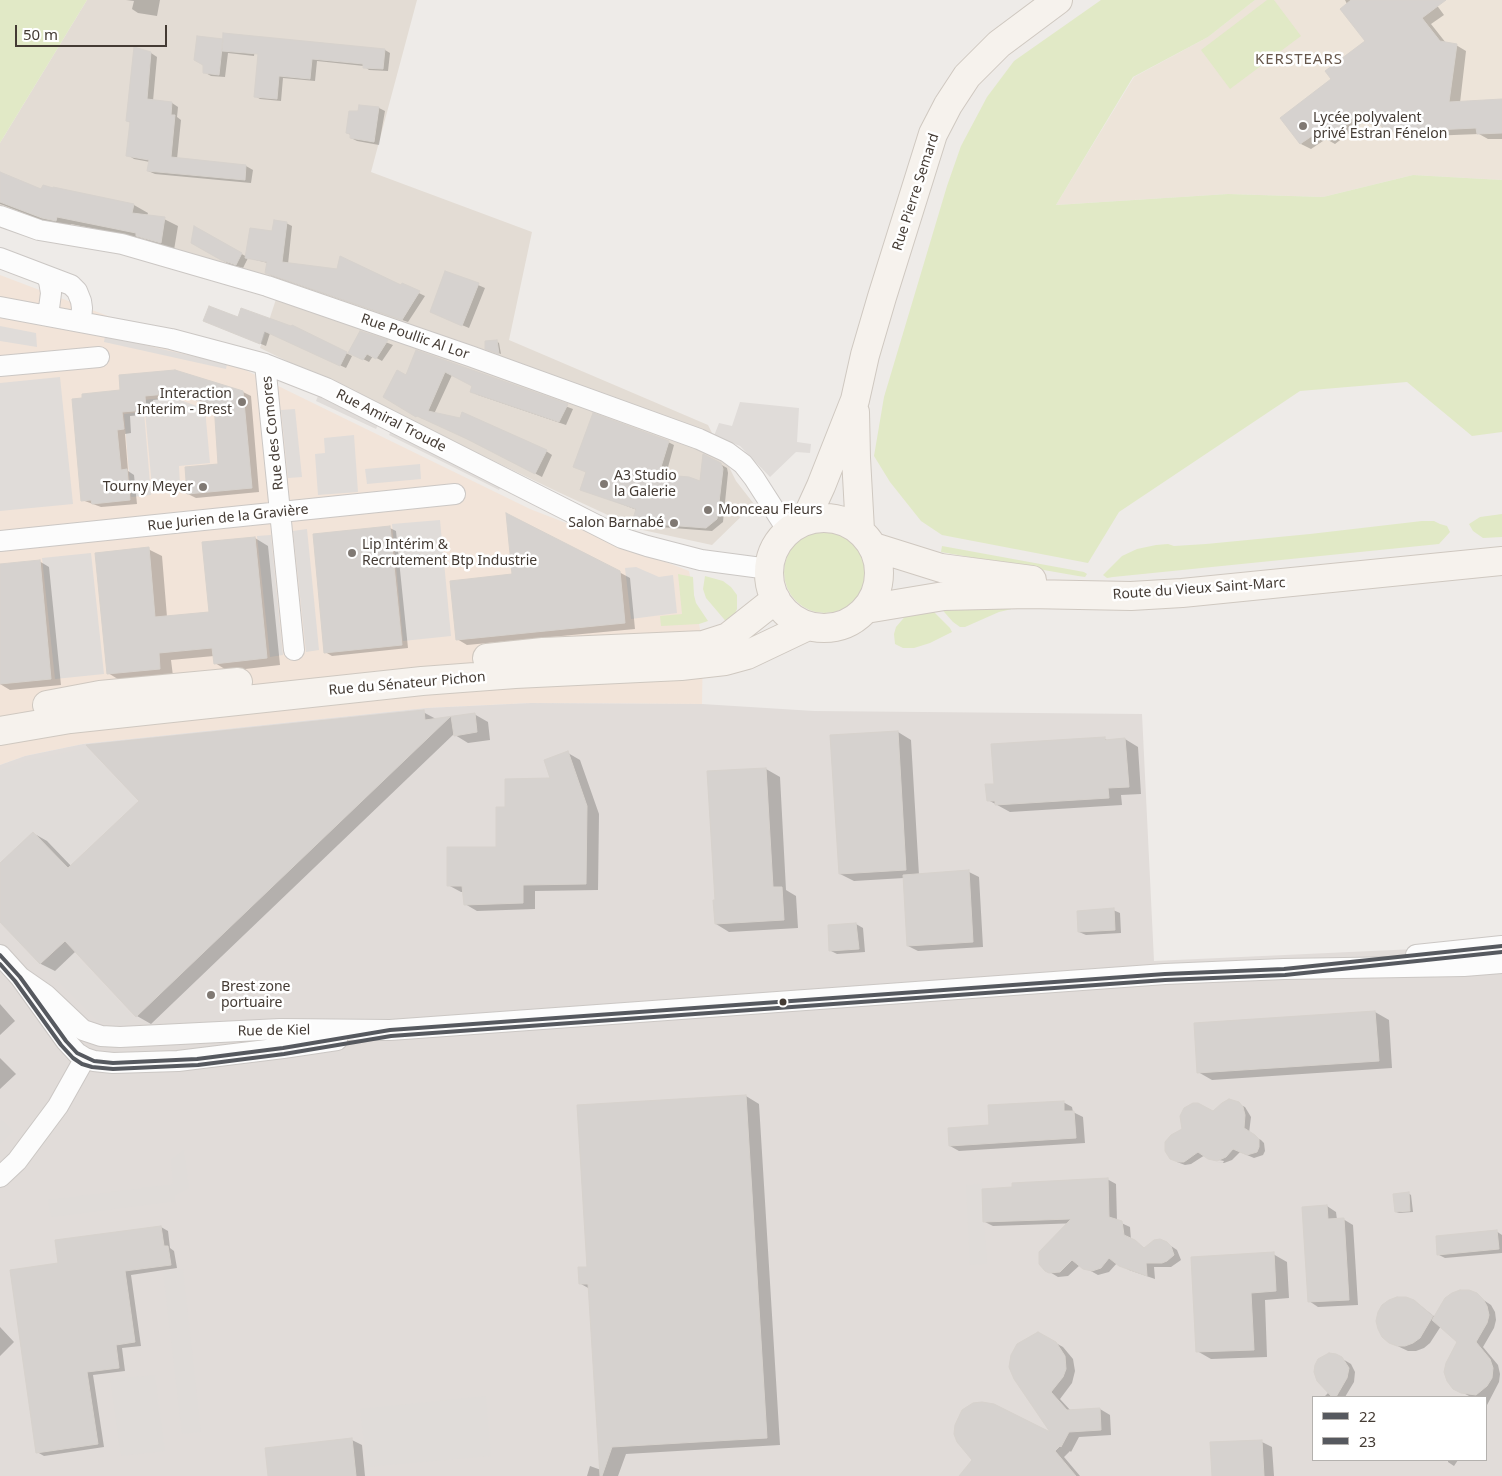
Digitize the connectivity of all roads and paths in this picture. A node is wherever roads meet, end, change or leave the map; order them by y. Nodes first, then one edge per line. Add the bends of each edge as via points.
1 (1058, 0) edge
2 (0, 216) edge
3 (0, 258) edge
4 (45, 275) junction
5 (0, 307) edge
6 (48, 316) junction
7 (81, 321) junction
8 (99, 357) dead end
9 (265, 364) junction
10 (0, 366) edge
11 (855, 400) junction
12 (456, 494) dead end
13 (281, 513) junction
14 (797, 526) junction
15 (867, 539) junction
16 (0, 541) edge
17 (1502, 550) edge
18 (1502, 561) edge
19 (769, 569) junction
20 (776, 599) junction
21 (866, 609) junction
22 (808, 626) junction
23 (294, 650) dead end
24 (0, 713) edge
25 (0, 731) edge
26 (1502, 946) edge
27 (0, 955) edge
28 (1502, 963) edge
29 (1284, 969) junction
30 (20, 977) junction
31 (390, 1030) junction
32 (85, 1058) junction
33 (0, 1177) edge

1 - 11 main road, Rue Pierre Semard via 999,44 967,76 933,134 882,297
2 - 14 street, Rue Poullic Al Lor via 39,230 122,244 268,286 699,439 727,452 743,464
3 - 4 street
4 - 6 street via 51,293
4 - 7 street via 78,291
5 - 6 street, Rue Amiral Troude
6 - 7 street, Rue Amiral Troude
7 - 9 street, Rue Amiral Troude via 171,339
8 - 10 street
9 - 13 street, Rue des Comores
9 - 19 street, Rue Amiral Troude via 326,388 622,538 701,560
11 - 14 main road, Rue Pierre Semard via 821,486
11 - 15 main road, Rue Pierre Semard via 855,450
12 - 13 street, Rue Jurien de la Gravière
13 - 16 street, Rue Jurien de la Gravière
13 - 23 street, Rue des Comores
14 - 15 main road via 815,518 837,519 847,522
14 - 19 main road via 780,538
15 - 17 main road, Route du Vieux Saint-Marc via 951,569 1020,579 1131,585
15 - 21 main road via 878,560 880,573 874,598
18 - 21 main road, Route du Vieux Saint-Marc via 1182,593 944,596
19 - 20 main road via 770,585
20 - 22 main road via 784,611
20 - 24 main road, Rue du Sénateur Pichon via 728,637 703,645 523,654 100,695
21 - 22 main road via 854,619 832,628
22 - 25 main road, Rue du Sénateur Pichon via 747,656 725,661 422,681 70,719
26 - 29 street, Rue de Kiel
27 - 30 street
28 - 29 street, Rue de Kiel
29 - 31 street, Rue de Kiel via 1165,974
30 - 31 street, Rue de Kiel via 46,995 83,1030 101,1036 280,1029
30 - 32 street via 66,1041
31 - 32 street, Rue de Kiel via 197,1059 113,1063
32 - 33 street via 58,1106 17,1161

